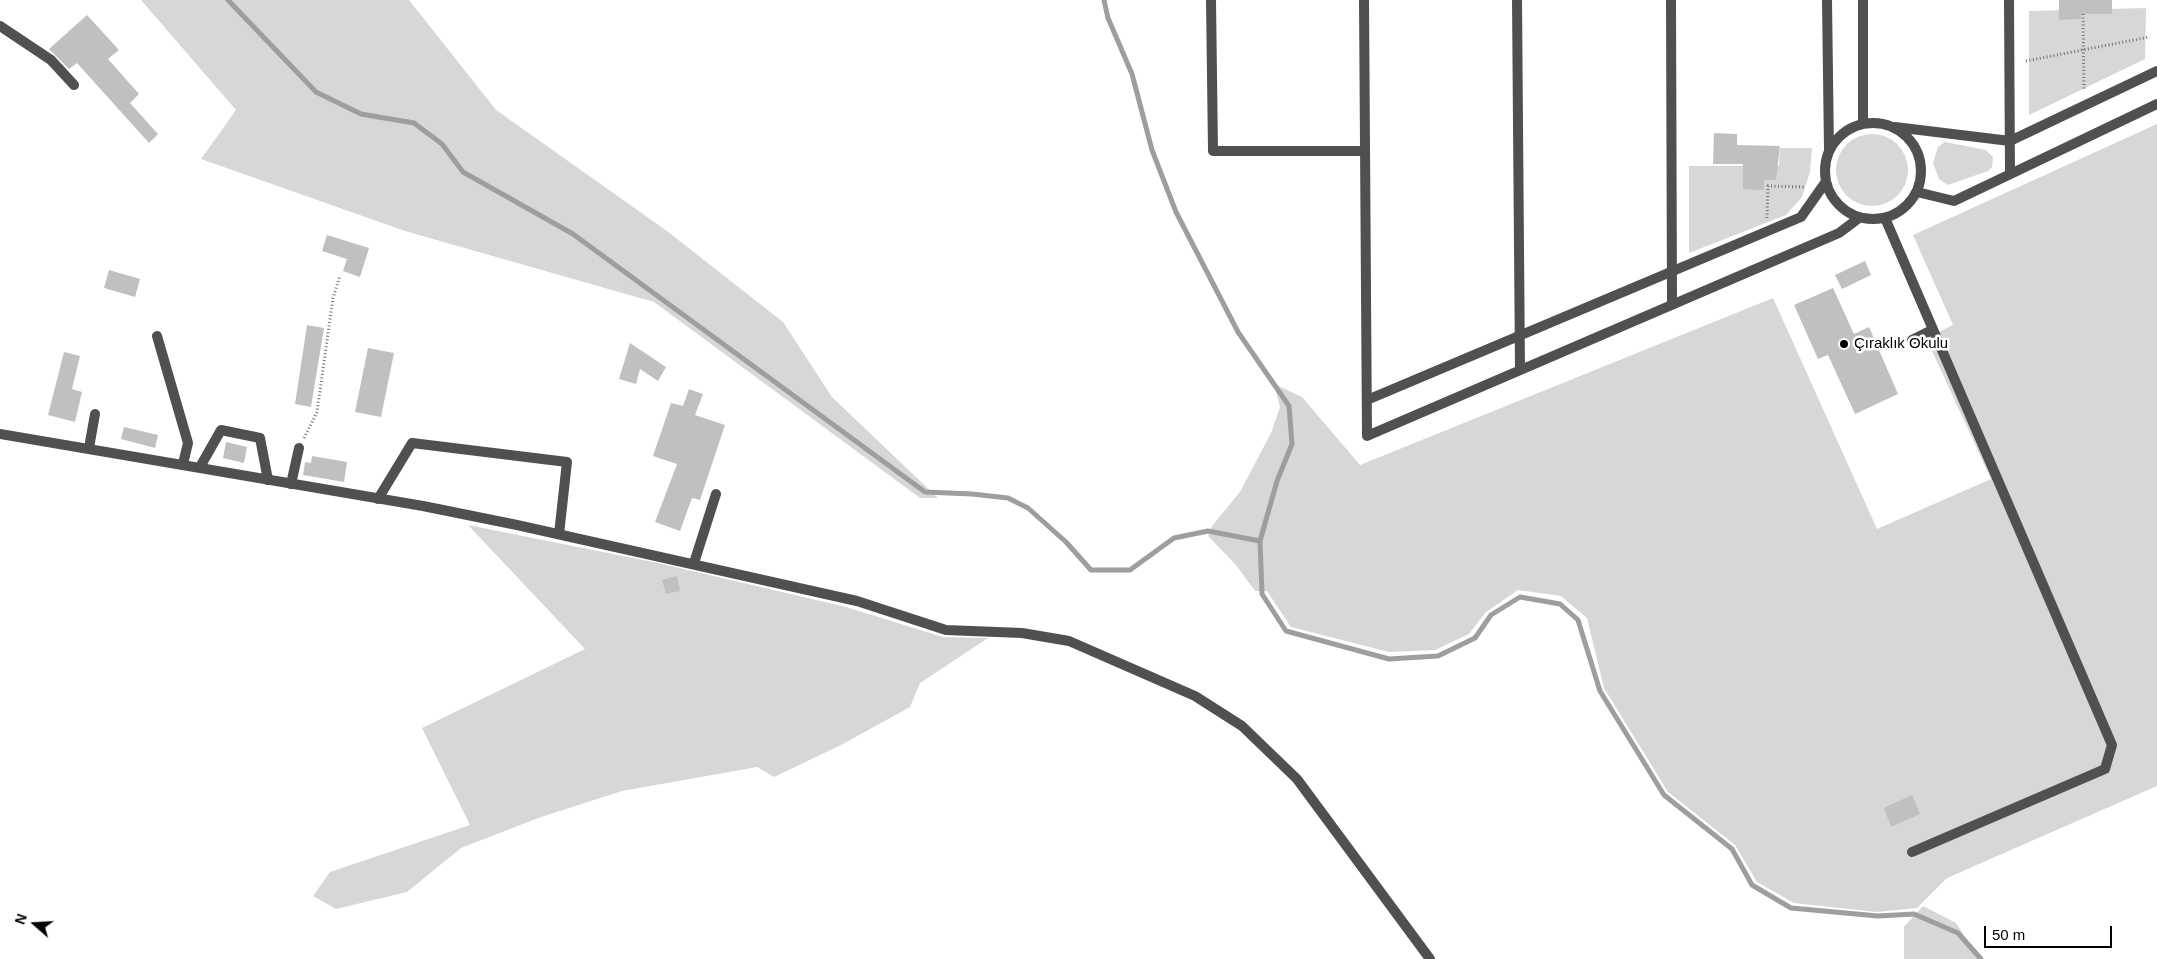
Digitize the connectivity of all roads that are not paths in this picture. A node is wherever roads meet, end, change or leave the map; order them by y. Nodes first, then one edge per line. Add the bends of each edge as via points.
1 (1211, 0) edge
2 (1364, 0) edge
3 (1517, 0) edge
4 (1671, 0) edge
5 (1827, 0) edge
6 (1863, 0) edge
7 (2009, 0) edge
8 (0, 26) edge
9 (2157, 70) edge
10 (74, 85) dead end
11 (2157, 104) edge
12 (1863, 123) junction
13 (1893, 126) junction
14 (2010, 141) junction
15 (1829, 150) junction
16 (1365, 151) junction
17 (2010, 174) junction
18 (1824, 185) junction
19 (1917, 192) junction
20 (1860, 218) junction
21 (1885, 218) junction
22 (1672, 271) junction
23 (1672, 305) junction
24 (1932, 330) junction
25 (157, 336) dead end
26 (1520, 336) junction
27 (1912, 340) dead end
28 (1520, 370) junction
29 (1367, 400) junction
30 (95, 414) dead end
31 (0, 434) edge
32 (89, 448) junction
33 (299, 448) road end
34 (182, 464) junction
35 (200, 467) junction
36 (268, 480) junction
37 (291, 484) junction
38 (716, 494) dead end
39 (378, 498) junction
40 (559, 534) junction
41 (694, 563) junction
42 (1912, 852) dead end
43 (1430, 959) edge

1 - 16 street via 1213,151
2 - 16 street
3 - 26 street
4 - 22 street
5 - 15 street
6 - 12 street
7 - 14 street
8 - 10 street via 51,60
9 - 14 street
11 - 17 street
12 - 13 street via 1879,122
12 - 15 street via 1849,128
13 - 14 street
13 - 19 street via 1915,147 1921,176
14 - 17 street
15 - 18 street via 1824,166
16 - 29 street
17 - 19 street via 1954,201
18 - 20 street via 1844,211
18 - 22 street via 1801,217
19 - 21 street via 1907,206
20 - 21 street
20 - 23 street via 1839,234
21 - 24 street
22 - 23 street
22 - 26 street
23 - 28 street
24 - 27 street
24 - 42 street via 2112,745 2106,769
25 - 34 street via 188,443
26 - 28 street
26 - 29 street
28 - 29 street via 1367,436
30 - 32 street
31 - 32 street
32 - 34 street
33 - 37 street
34 - 35 street
35 - 36 street
35 - 36 street via 221,430 260,438
36 - 37 street
37 - 39 street
38 - 41 street
39 - 40 street
39 - 40 street via 412,443 567,462
40 - 41 street
41 - 43 street via 857,601 946,630 1022,633 1069,640 1195,696 1242,726 1297,779

